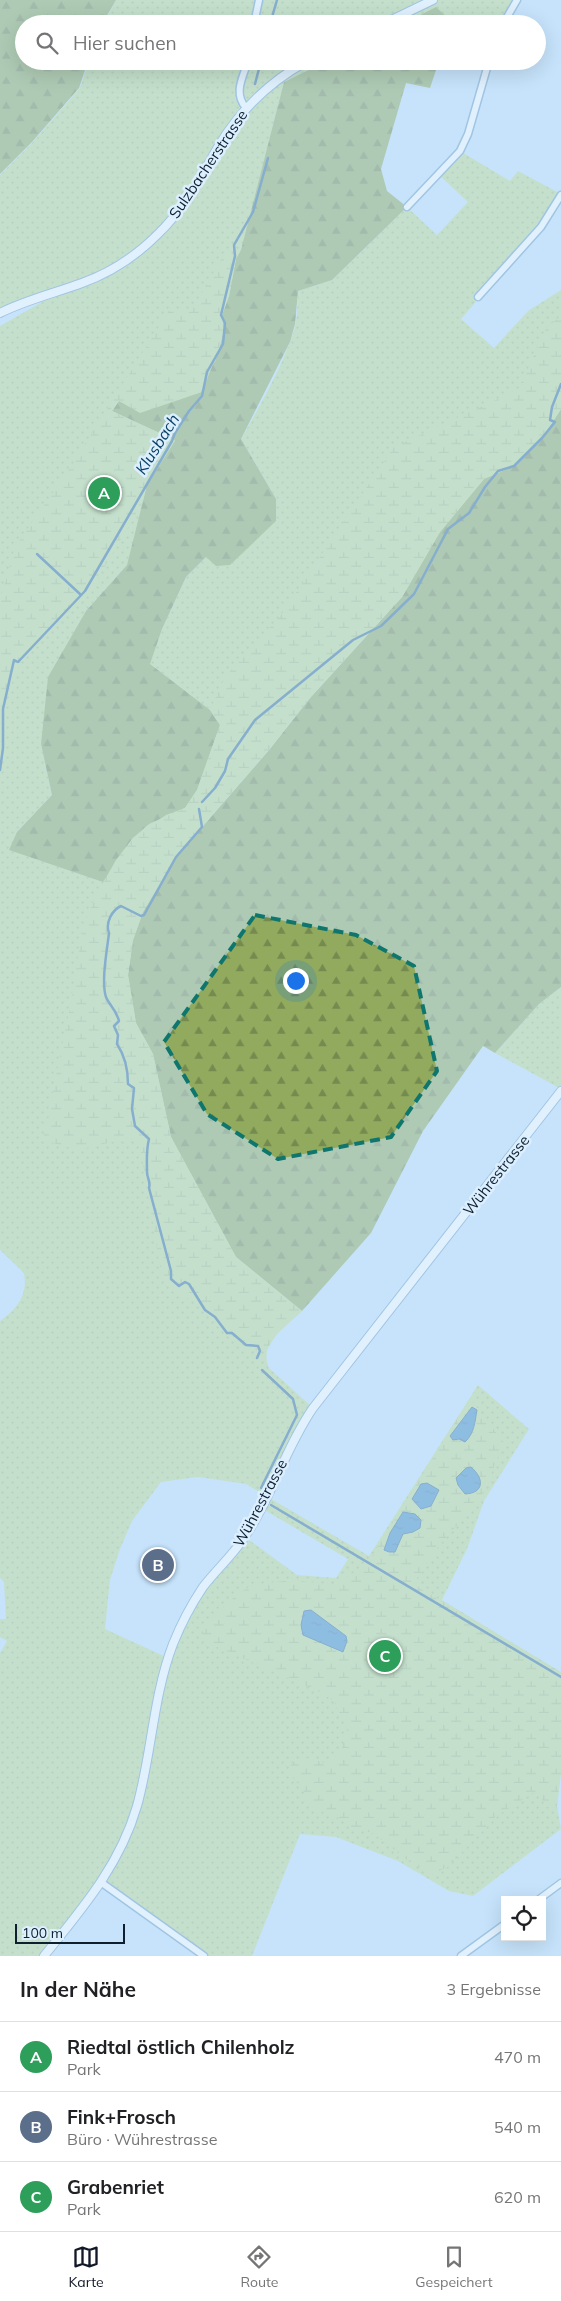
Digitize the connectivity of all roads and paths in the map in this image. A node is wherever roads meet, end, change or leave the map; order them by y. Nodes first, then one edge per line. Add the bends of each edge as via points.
1 (259, 0) edge
2 (433, 0) edge
3 (517, 0) edge
4 (256, 15) edge
5 (402, 15) edge
6 (508, 15) edge
7 (245, 70) edge
8 (291, 70) edge
9 (486, 70) edge
10 (246, 108) junction
11 (561, 195) edge
12 (407, 207) dead end
13 (478, 297) dead end
14 (0, 314) edge
15 (561, 1091) edge
16 (102, 1883) junction
17 (561, 1883) edge
18 (543, 1896) edge
19 (501, 1927) edge
20 (44, 1956) edge
21 (204, 1956) edge
22 (461, 1956) edge

1 - 4 street
2 - 5 street
3 - 6 street
7 - 10 street via 239,93
8 - 10 street, Sulzbacherstrasse via 267,87
9 - 12 street via 460,151
10 - 14 street, Sulzbacherstrasse via 180,210 141,250 99,276
11 - 13 street via 541,227
15 - 16 street, Wührestrasse via 313,1408 290,1446 245,1537 194,1602 168,1659 130,1827
16 - 20 street, Wührestrasse
16 - 21 street
17 - 18 street
19 - 22 street

